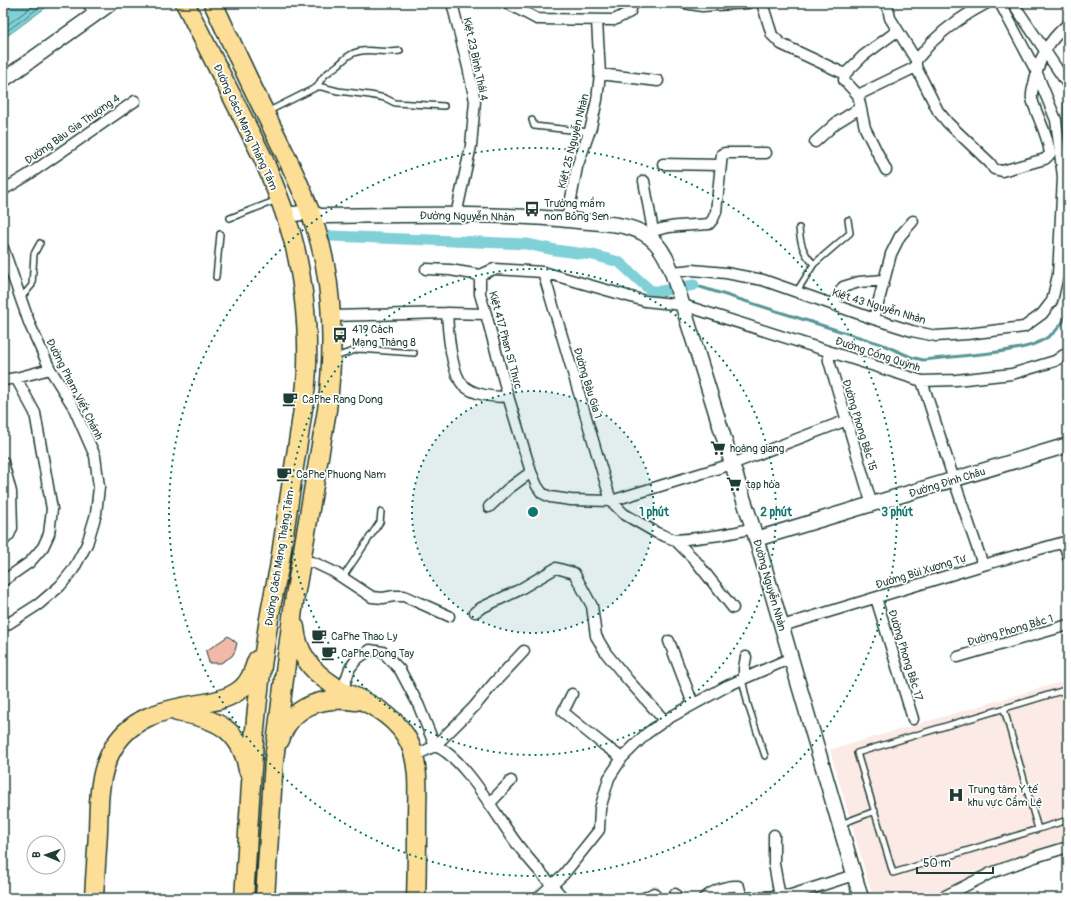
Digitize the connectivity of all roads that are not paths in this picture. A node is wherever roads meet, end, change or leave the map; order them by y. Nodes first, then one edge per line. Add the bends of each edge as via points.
1 (111, 3) edge
2 (185, 3) edge
3 (213, 3) edge
4 (452, 3) edge
5 (633, 3) edge
6 (684, 3) edge
7 (748, 3) edge
8 (762, 3) edge
9 (887, 3) edge
10 (987, 3) edge
11 (1000, 3) edge
12 (1013, 3) edge
13 (509, 4) edge
14 (92, 9) edge
15 (597, 21) junction
16 (1068, 24) edge
17 (897, 31) junction
18 (1045, 50) junction
19 (400, 52) dead end
20 (916, 63) junction
21 (1036, 71) junction
22 (600, 74) junction
23 (845, 74) junction
24 (3, 80) edge
25 (658, 81) dead end
26 (1068, 85) edge
27 (317, 87) junction
28 (858, 95) junction
29 (135, 101) dead end
30 (444, 106) dead end
31 (860, 108) junction
32 (265, 113) junction
33 (532, 120) dead end
34 (589, 132) junction
35 (815, 142) dead end
36 (766, 153) dead end
37 (721, 160) junction
38 (663, 164) dead end
39 (886, 170) dead end
40 (644, 181) dead end
41 (3, 190) edge
42 (283, 207) junction
43 (310, 212) junction
44 (456, 216) junction
45 (230, 218) dead end
46 (567, 220) junction
47 (848, 220) dead end
48 (913, 220) dead end
49 (798, 228) dead end
50 (649, 233) junction
51 (220, 234) dead end
52 (40, 243) dead end
53 (3, 248) edge
54 (814, 264) junction
55 (426, 269) dead end
56 (543, 272) junction
57 (673, 274) junction
58 (480, 276) junction
59 (216, 277) dead end
60 (884, 280) junction
61 (797, 291) junction
62 (21, 298) junction
63 (682, 301) junction
64 (833, 305) junction
65 (446, 313) junction
66 (486, 314) junction
67 (332, 316) junction
68 (874, 319) junction
69 (828, 351) junction
70 (1068, 352) edge
71 (414, 353) dead end
72 (332, 358) junction
73 (50, 369) junction
74 (16, 378) junction
75 (3, 380) edge
76 (922, 381) junction
77 (508, 396) junction
78 (847, 420) junction
79 (1068, 445) edge
80 (3, 462) edge
81 (732, 464) junction
82 (531, 472) junction
83 (954, 480) junction
84 (611, 501) junction
85 (872, 505) junction
86 (489, 507) dead end
87 (381, 512) dead end
88 (755, 534) junction
89 (675, 540) junction
90 (3, 541) edge
91 (1066, 542) edge
92 (1068, 556) edge
93 (302, 560) junction
94 (983, 565) junction
95 (343, 577) junction
96 (3, 581) edge
97 (876, 598) junction
98 (294, 602) junction
99 (734, 608) dead end
100 (475, 612) dead end
101 (449, 616) dead end
102 (1068, 625) edge
103 (782, 626) junction
104 (3, 627) edge
105 (265, 639) junction
106 (669, 641) dead end
107 (524, 651) dead end
108 (746, 657) dead end
109 (958, 657) dead end
110 (791, 658) junction
111 (743, 678) junction
112 (1068, 690) edge
113 (342, 692) junction
114 (572, 694) dead end
115 (366, 703) junction
116 (694, 704) junction
117 (1004, 709) junction
118 (167, 710) junction
119 (666, 720) junction
120 (913, 720) dead end
121 (435, 746) junction
122 (414, 756) junction
123 (765, 756) dead end
124 (622, 758) junction
125 (274, 760) junction
126 (511, 781) dead end
127 (251, 786) junction
128 (489, 804) junction
129 (875, 811) junction
130 (1068, 820) edge
131 (839, 825) junction
132 (1038, 830) junction
133 (774, 835) dead end
134 (1068, 847) edge
135 (854, 875) junction
136 (552, 885) junction
137 (654, 894) dead end
138 (780, 897) junction
139 (94, 898) edge
140 (244, 898) edge
141 (265, 898) edge
142 (416, 898) edge
143 (538, 898) edge
144 (563, 898) edge
145 (644, 898) edge
146 (704, 898) edge
147 (742, 898) edge
148 (747, 898) edge
149 (861, 898) edge
150 (941, 898) edge

1 - 14 street
2 - 42 highway, Đường Cách Mạng Tháng Tám via 263,158
3 - 32 highway, Đường Cách Mạng Tháng Tám
4 - 44 street, Kiệt 23 Bình Thái 4 via 475,101 471,146
5 - 15 street via 630,12 625,15 614,20
6 - 7 street via 702,6
8 - 23 street via 772,35 781,44
9 - 17 street via 890,18
10 - 20 street via 976,8 933,40
11 - 21 street, Kiệt 43 Nguyễn Nhàn
12 - 18 street
13 - 15 street via 537,19
14 - 24 street
15 - 22 street, Kiệt 25 Nguyễn Nhàn
16 - 18 street via 1056,34
17 - 20 street
17 - 23 street via 863,56
18 - 21 street
18 - 26 street
19 - 27 lane via 361,51 350,55 322,77
20 - 21 street via 938,111 994,169 1002,170 1045,158 1050,154 1050,147 1031,97
20 - 28 street
21 - 68 street, Kiệt 43 Nguyễn Nhàn via 1056,120 1063,177 1058,275 1052,302 1024,328 995,332 936,336
22 - 25 street
22 - 34 street, Kiệt 25 Nguyễn Nhàn
23 - 28 street via 844,80
27 - 30 lane via 385,98 395,103
27 - 32 lane
28 - 31 street
29 - 41 street, Đường Bàu Gia Thượng 4
31 - 35 street via 836,123
31 - 39 street via 864,128
32 - 43 highway, Đường Cách Mạng Tháng Tám via 293,169
33 - 34 lane via 534,126
34 - 46 street, Kiệt 25 Nguyễn Nhàn via 577,167
36 - 37 street via 730,153
37 - 38 street
37 - 50 street via 716,212 709,224 664,227
40 - 50 street
42 - 43 street, Đường Nguyễn Nhàn
42 - 45 lane
42 - 105 highway, Đường Cách Mạng Tháng Tám via 304,293 307,358 304,400 279,566
43 - 44 street, Đường Nguyễn Nhàn via 320,216
43 - 67 highway, Đường Cách Mạng Tháng Tám via 325,264
44 - 46 street, Đường Nguyễn Nhàn via 540,217
46 - 50 street, Đường Nguyễn Nhàn via 610,224
47 - 54 lane via 850,233
48 - 60 street via 890,254
49 - 54 lane via 801,243
50 - 57 street, Đường Nguyễn Nhàn via 662,251
51 - 59 lane
52 - 62 lane via 34,254 32,285
53 - 62 street, Đường Phạm Viết Chánh
54 - 61 lane
55 - 58 street via 450,270
56 - 58 street via 494,270
56 - 63 street, Đường Cống Quỳnh via 644,301
56 - 84 street, Đường Bàu Gia 1
57 - 61 street, Kiệt 43 Nguyễn Nhàn via 692,270 726,273 763,280
57 - 63 street, Đường Nguyễn Nhàn
58 - 66 street, Kiệt 417 Phan Sĩ Thực via 480,294
60 - 64 street via 859,282 843,287
60 - 68 street
61 - 64 street, Kiệt 43 Nguyễn Nhàn
62 - 73 street, Đường Phạm Viết Chánh
63 - 69 street, Đường Cống Quỳnh
63 - 81 street, Đường Nguyễn Nhàn
64 - 68 street, Kiệt 43 Nguyễn Nhàn
65 - 66 street
65 - 67 street
65 - 77 street via 452,355 463,385 497,398
66 - 77 street, Kiệt 417 Phan Sĩ Thực
67 - 72 highway, Đường Cách Mạng Tháng Tám
69 - 76 street, Đường Cống Quỳnh
69 - 78 street, Đường Phong Bắc 15
70 - 76 street, Đường Cống Quỳnh via 1056,361 1012,374
71 - 72 lane via 359,349
72 - 93 highway, Đường Cách Mạng Tháng Tám via 327,410
73 - 74 street
73 - 104 street, Đường Phạm Viết Chánh via 73,406 95,456 98,487 96,514 87,544 73,570 60,586 39,604
74 - 75 street
74 - 96 street via 34,413 52,509 49,534 43,547 30,562
76 - 83 street
77 - 82 street, Kiệt 417 Phan Sĩ Thực
78 - 81 street, Kiệt 417 Phan Sĩ Thực
78 - 85 street, Đường Phong Bắc 15
79 - 83 street, Đường Đinh Châu
80 - 90 street via 11,492 12,528
81 - 84 street, Kiệt 417 Phan Sĩ Thực
81 - 88 street, Đường Nguyễn Nhàn
82 - 84 street, Kiệt 417 Phan Sĩ Thực via 542,493 550,497
82 - 86 street
83 - 85 street, Đường Đinh Châu
83 - 94 street
84 - 89 street via 624,514
85 - 88 street, Đường Đinh Châu
87 - 95 lane via 380,522
88 - 89 street
88 - 103 street, Đường Nguyễn Nhàn
89 - 99 street
91 - 92 street
91 - 94 street, Đường Bùi Xương Tự
93 - 95 street via 325,567
93 - 98 highway, Đường Cách Mạng Tháng Tám
94 - 97 street, Đường Bùi Xương Tự
95 - 101 street via 372,597 404,596
97 - 103 street, Đường Bùi Xương Tự
97 - 120 street, Đường Phong Bắc 17
98 - 113 highway via 296,633 304,658 317,674
98 - 125 highway, Đường Cách Mạng Tháng Tám
100 - 119 street via 518,591 556,568 574,573 592,606 596,636 606,653
102 - 109 street, Đường Phong Bắc 1
103 - 110 street, Đường Nguyễn Nhàn
105 - 118 highway via 250,678 242,689 223,699
105 - 127 highway, Đường Cách Mạng Tháng Tám
106 - 116 street
107 - 121 street
108 - 111 street
110 - 111 street
110 - 131 street, Đường Nguyễn Nhàn
111 - 116 street
111 - 123 lane via 748,705
112 - 117 lane
113 - 115 highway
113 - 121 street via 350,668 357,659 370,650 383,652 400,670 418,704
114 - 124 street via 563,712
115 - 122 highway via 391,718 403,732
115 - 125 highway via 344,699 303,708 290,719 282,732
116 - 119 street
117 - 129 lane via 857,754
117 - 132 lane
118 - 127 highway via 206,718 222,725 232,734 247,759
118 - 139 highway via 152,714 128,730 110,753 101,782
119 - 124 street via 646,734
121 - 122 street
121 - 128 street via 460,764
122 - 142 highway via 417,776
124 - 136 street via 609,778 600,809 598,830 564,874
125 - 141 highway, Đường Cách Mạng Tháng Tám
126 - 128 street
127 - 140 highway, Đường Cách Mạng Tháng Tám
128 - 136 street via 518,846
129 - 131 lane
129 - 132 lane via 893,873
130 - 132 lane
131 - 135 street, Đường Nguyễn Nhàn
133 - 138 street via 774,864
134 - 150 street via 991,873
135 - 138 street via 801,893
135 - 149 street, Đường Nguyễn Nhàn
136 - 143 street
136 - 144 street
137 - 145 street
138 - 148 street
146 - 147 street via 714,891 733,885 739,887

